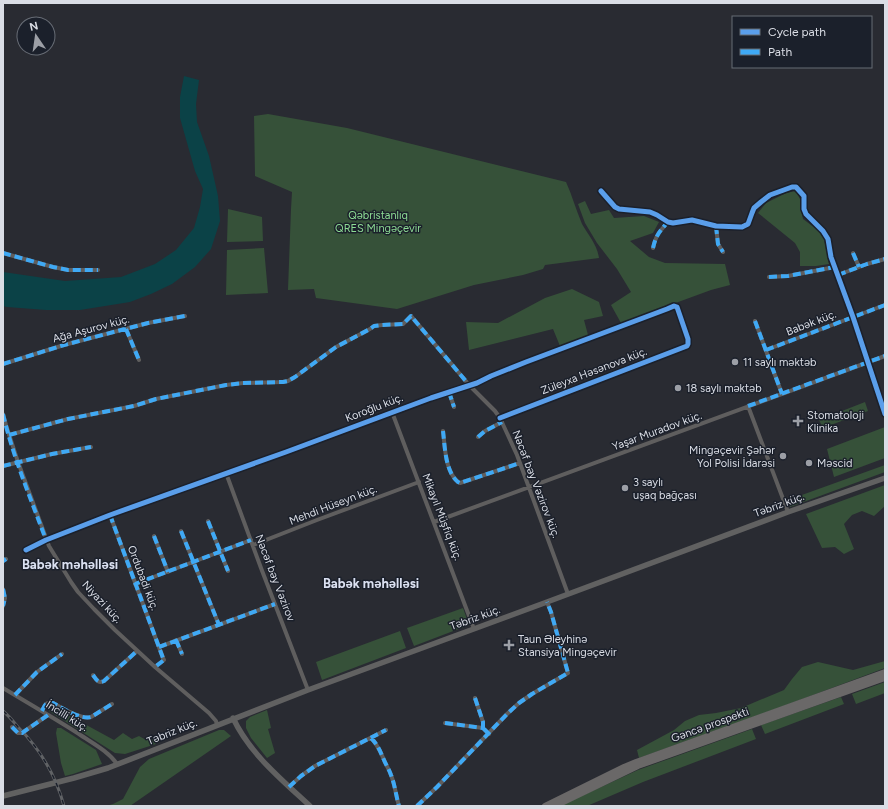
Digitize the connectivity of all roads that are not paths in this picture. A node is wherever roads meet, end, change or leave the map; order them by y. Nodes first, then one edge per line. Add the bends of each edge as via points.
1 (601, 191) dead end
2 (668, 222) junction
3 (716, 226) junction
4 (653, 248) dead end
5 (723, 252) dead end
6 (3, 253) edge
7 (853, 253) dead end
8 (885, 259) edge
9 (835, 267) junction
10 (859, 267) junction
11 (98, 270) dead end
12 (838, 275) junction
13 (769, 277) dead end
14 (885, 305) edge
15 (185, 316) dead end
16 (853, 317) junction
17 (755, 321) dead end
18 (126, 329) junction
19 (688, 339) joint
20 (766, 350) junction
21 (885, 356) edge
22 (138, 360) dead end
23 (868, 362) junction
24 (3, 364) edge
25 (470, 386) junction
26 (449, 392) junction
27 (782, 394) junction
28 (748, 406) junction
29 (454, 407) dead end
30 (884, 409) edge
31 (392, 412) junction
32 (3, 414) edge
33 (885, 414) edge
34 (501, 420) junction
35 (443, 431) dead end
36 (9, 435) junction
37 (478, 436) dead end
38 (91, 447) dead end
39 (18, 462) junction
40 (520, 463) junction
41 (3, 466) edge
42 (226, 474) junction
43 (885, 478) edge
44 (419, 482) junction
45 (529, 488) junction
46 (788, 512) junction
47 (110, 515) junction
48 (208, 522) dead end
49 (434, 522) junction
50 (181, 531) dead end
51 (154, 536) dead end
52 (46, 540) junction
53 (251, 540) junction
54 (253, 545) junction
55 (26, 550) dead end
56 (220, 552) junction
57 (193, 562) junction
58 (228, 571) dead end
59 (168, 572) junction
60 (135, 584) junction
61 (3, 589) edge
62 (568, 594) junction
63 (547, 602) junction
64 (275, 604) junction
65 (3, 606) edge
66 (219, 625) junction
67 (474, 629) junction
68 (176, 640) junction
69 (159, 646) junction
70 (138, 651) junction
71 (62, 654) dead end
72 (182, 654) dead end
73 (155, 667) junction
74 (885, 672) edge
75 (93, 675) dead end
76 (885, 678) edge
77 (3, 688) edge
78 (308, 690) junction
79 (15, 695) junction
80 (475, 698) dead end
81 (112, 704) dead end
82 (42, 711) junction
83 (48, 714) junction
84 (234, 718) junction
85 (445, 723) dead end
86 (217, 725) junction
87 (12, 727) dead end
88 (483, 728) junction
89 (386, 730) dead end
90 (489, 734) junction
91 (372, 738) junction
92 (118, 764) junction
93 (289, 787) junction
94 (3, 796) edge
95 (310, 806) edge
96 (399, 806) edge
97 (417, 806) edge
98 (545, 806) edge
99 (555, 806) edge

1 - 2 street via 619,209 650,212
2 - 3 street via 692,220
2 - 4 street via 655,238
3 - 5 street via 718,244
3 - 9 street via 745,227 754,208 761,202 770,195 796,187 804,196 806,214 826,235
6 - 11 street via 68,270
7 - 10 street
8 - 10 street
9 - 12 street
9 - 13 street
10 - 12 street
12 - 16 street
14 - 16 street, Babək küç.
15 - 18 street, Ağa Aşurov küç.
16 - 20 street, Babək küç.
16 - 23 street
17 - 20 street
18 - 22 street
18 - 24 street, Ağa Aşurov küç.
19 - 25 street, Koroğlu küç. via 677,307 674,306
19 - 34 street, Züleyxa Həsənova küç. via 687,346
20 - 27 street
21 - 23 street, Yaşar Muradov küç.
23 - 27 street, Yaşar Muradov küç.
23 - 30 street
25 - 26 street, Koroğlu küç.
25 - 34 street, Nəcəf bəy Vəzirov küç.
25 - 36 street, Nəcəf bəy Vəzirov küç. via 411,316 403,324 374,326 336,347 288,381 226,385 68,419
26 - 29 street
26 - 31 street, Koroğlu küç.
27 - 28 street, Yaşar Muradov küç.
28 - 45 street, Yaşar Muradov küç.
28 - 46 street
30 - 33 street
31 - 42 street, Koroğlu küç.
31 - 44 street, Mikayıl Müşfiq küç.
32 - 36 street, Niyazi küç.
34 - 37 street
34 - 40 street, Nəcəf bəy Vəzirov küç.
35 - 40 street via 449,466 453,476 460,483
36 - 39 street, Niyazi küç.
38 - 39 street
39 - 41 street
39 - 52 street, Niyazi küç.
40 - 45 street, Nəcəf bəy Vəzirov küç.
42 - 47 street, Koroğlu küç.
42 - 53 street, Nəcəf bəy Vəzirov
43 - 46 main road, Təbriz küç.
44 - 49 street, Mikayıl Müşfiq küç.
44 - 54 street, Mehdi Hüseyn küç.
45 - 49 street, Yaşar Muradov küç.
45 - 62 street, Nəcəf bəy Vəzirov küç.
46 - 62 main road, Təbriz küç.
47 - 52 street, Koroğlu küç.
47 - 60 street, Ordubadi küç.
48 - 56 street
49 - 67 street, Mikayıl Müşfiq küç.
50 - 57 street
51 - 59 street
52 - 55 street, Koroğlu küç.
52 - 70 street, Niyazi küç. via 78,592
53 - 54 street, Nəcəf bəy Vəzirov
53 - 56 street
54 - 64 street, Nəcəf bəy Vəzirov
56 - 57 street
56 - 58 street
57 - 59 street
57 - 66 street
59 - 60 street
60 - 69 street, Ordubadi küç.
61 - 65 street
62 - 63 main road, Təbriz küç.
63 - 67 main road, Təbriz küç.
63 - 90 street via 568,674 519,703
64 - 66 street
64 - 78 street, Nəcəf bəy Vəzirov
66 - 68 street
67 - 78 main road, Təbriz küç.
68 - 69 street
68 - 72 street
69 - 73 street, Ordubadi küç. via 164,660
70 - 73 street, Niyazi küç.
70 - 75 street via 104,681 98,682
71 - 79 street via 37,672
73 - 86 street, Niyazi küç. via 209,713
74 - 98 main road, Gəncə prospekti via 636,762
76 - 99 main road, Gəncə prospekti via 638,766
77 - 79 street, İncilli küç.
78 - 84 main road, Təbriz küç.
79 - 82 street, İncilli küç.
80 - 88 street
81 - 82 street via 88,718 53,703 46,704
82 - 83 street, İncilli küç.
83 - 87 street via 22,733 18,733
83 - 92 street, İncilli küç. via 97,746
84 - 86 main road, Təbriz küç.
84 - 93 main road via 251,748
85 - 88 street
86 - 92 main road, Təbriz küç.
88 - 90 street
89 - 91 street
90 - 97 street
91 - 93 street via 315,766
91 - 96 street via 390,772
92 - 94 main road, Təbriz küç.
93 - 95 main road

